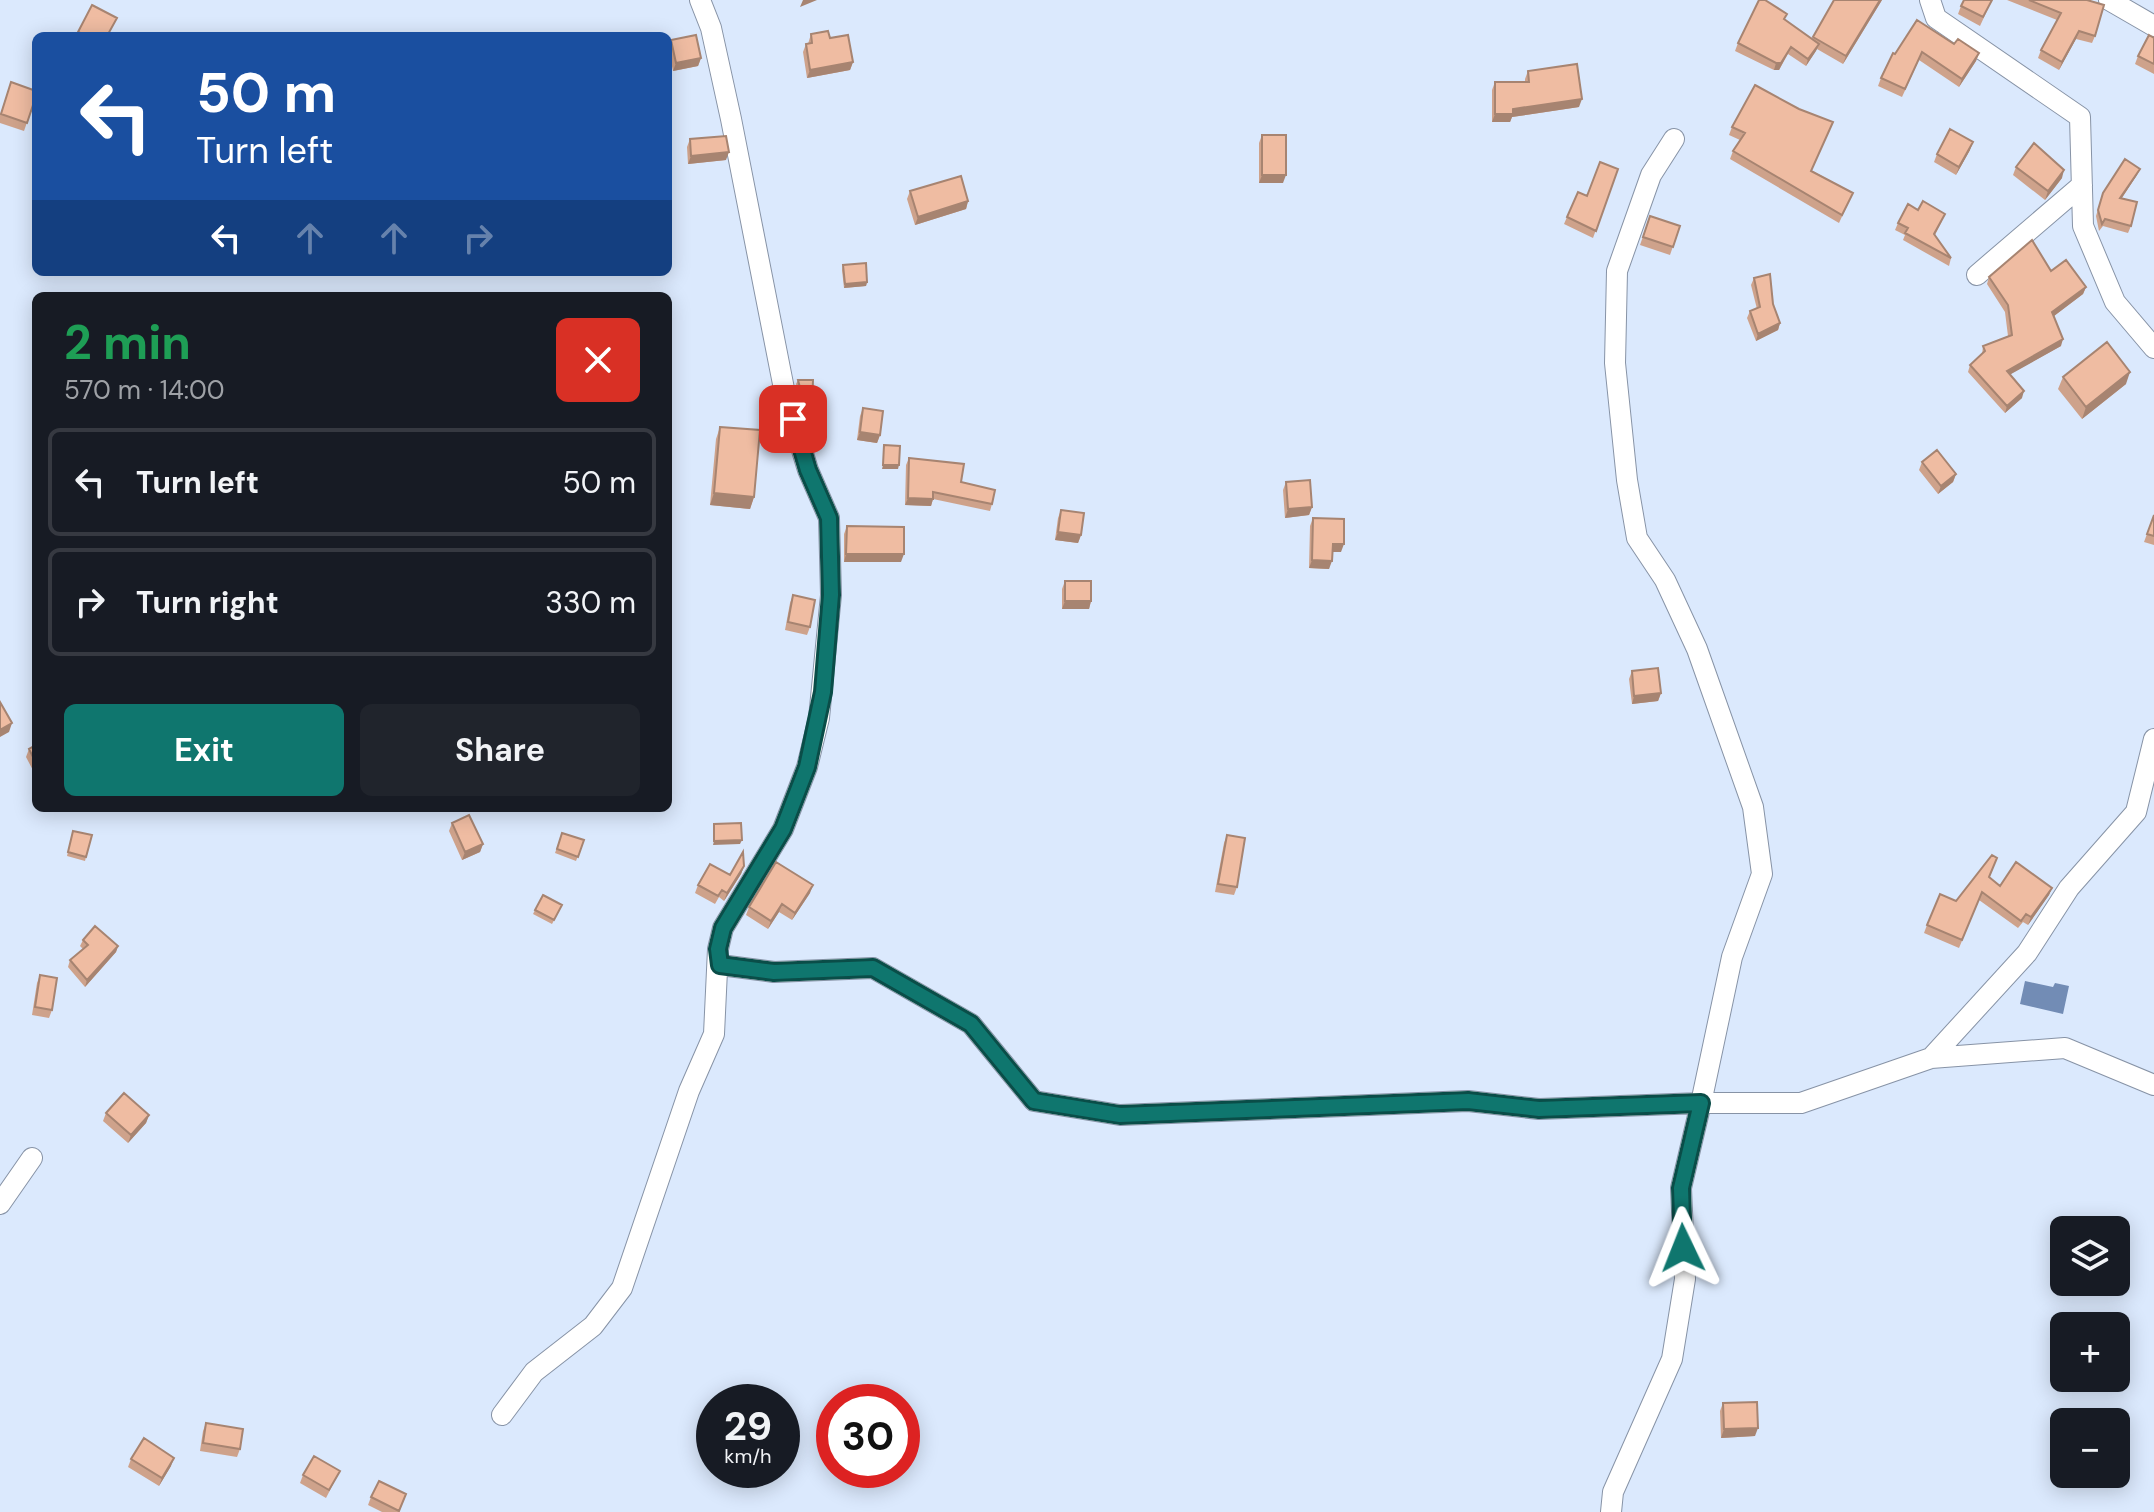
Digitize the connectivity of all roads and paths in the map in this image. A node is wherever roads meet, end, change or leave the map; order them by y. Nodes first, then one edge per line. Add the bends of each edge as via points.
1 (700, 0) edge
2 (1930, 0) edge
3 (2109, 0) edge
4 (2154, 26) edge
5 (1674, 139) dead end
6 (2082, 185) junction
7 (1977, 275) dead end
8 (2154, 348) edge
9 (2154, 739) edge
10 (720, 965) junction
11 (1931, 1058) junction
12 (2154, 1085) edge
13 (1701, 1103) junction
14 (32, 1158) dead end
15 (0, 1204) edge
16 (502, 1415) dead end
17 (1611, 1512) edge

1 - 10 street via 728,104 785,394 829,518 831,595 823,692 807,767 783,829 723,928
2 - 6 street via 1936,18 2080,117
3 - 4 street
5 - 13 street via 1651,175 1617,271 1615,363 1627,480 1637,538 1665,580 1697,649 1753,807 1762,874 1732,957
6 - 7 street
6 - 8 street via 2083,226 2115,302
9 - 11 street via 2136,812 2069,888 2027,953
10 - 13 street via 774,972 873,968 971,1024 1034,1101 1120,1115 1468,1101 1539,1109
10 - 16 street via 714,1034 689,1091 622,1288 593,1326 534,1372
11 - 12 street via 2065,1048
11 - 13 street via 1801,1103
13 - 17 street via 1681,1188 1685,1279 1672,1359 1613,1492
14 - 15 street

